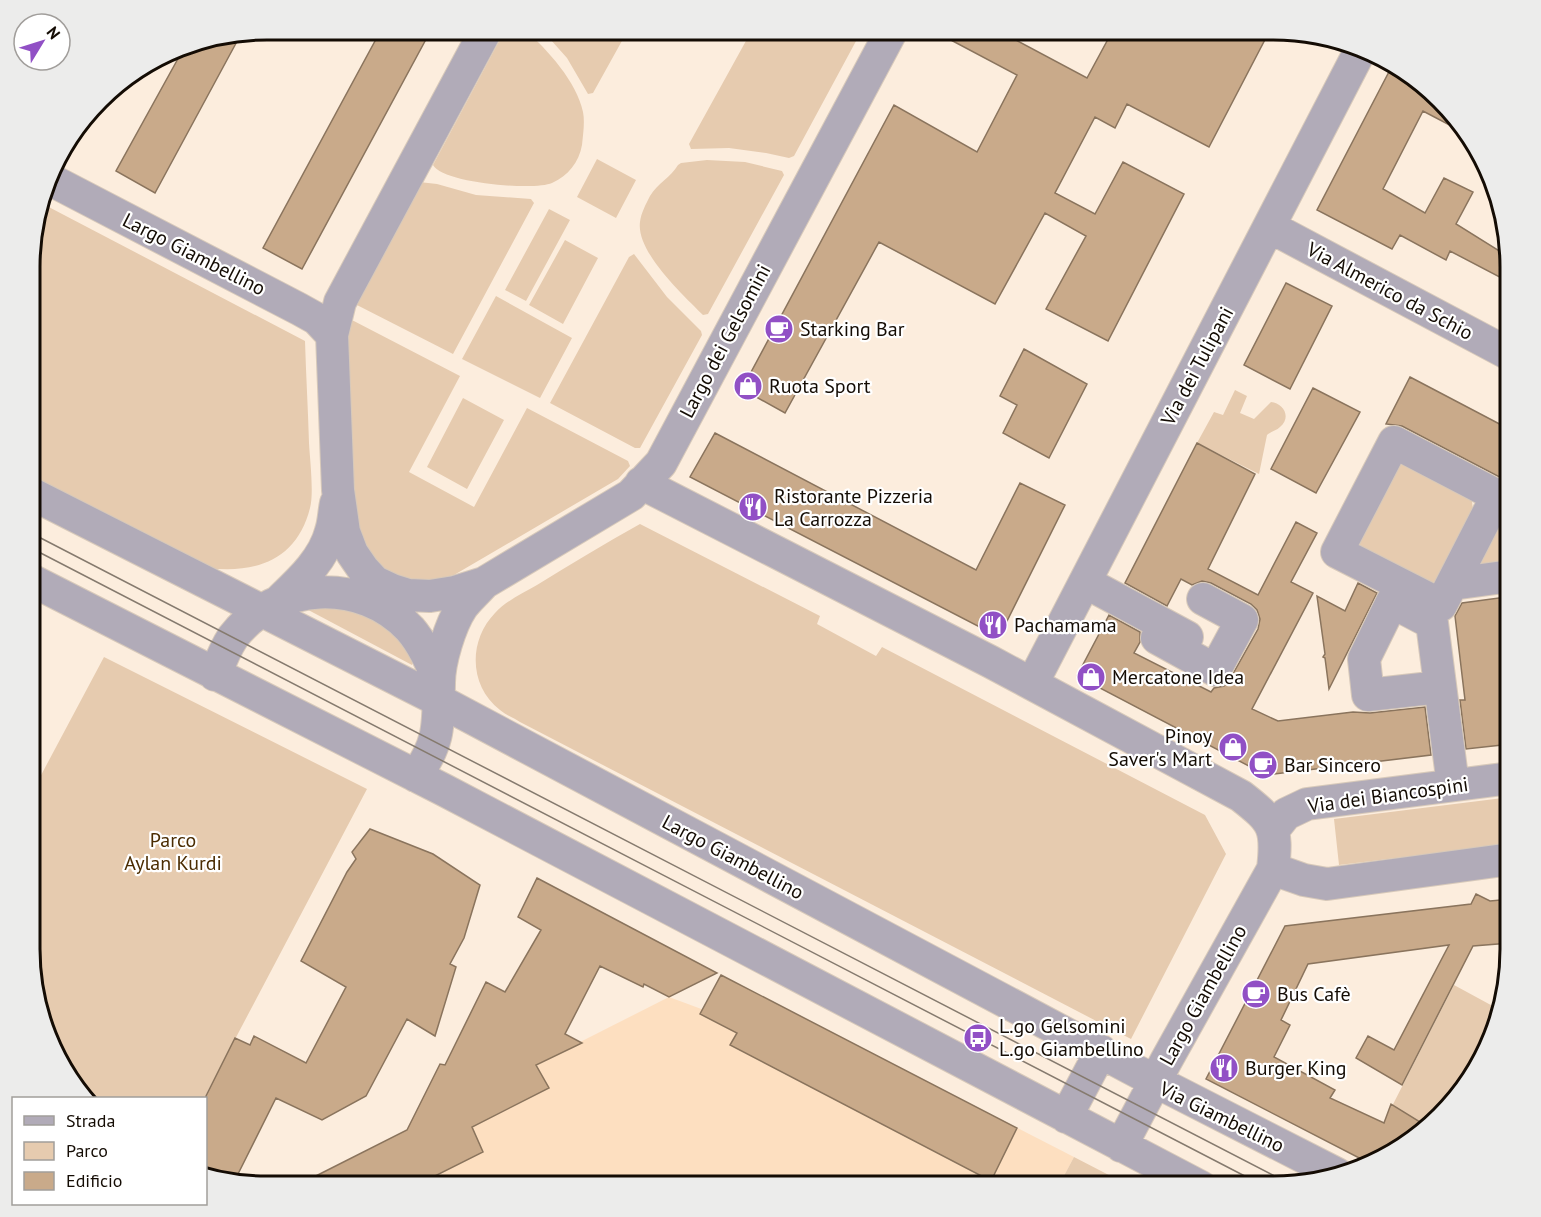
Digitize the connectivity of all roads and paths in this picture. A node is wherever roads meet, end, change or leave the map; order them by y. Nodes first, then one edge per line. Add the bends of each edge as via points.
1 (481, 40) edge
2 (887, 40) edge
3 (1357, 57) edge
4 (57, 183) edge
5 (1270, 227) junction
6 (332, 335) junction
7 (1500, 349) edge
8 (641, 483) junction
9 (338, 490) junction
10 (41, 498) edge
11 (1500, 498) edge
12 (1500, 507) edge
13 (1500, 579) edge
14 (1084, 582) junction
15 (484, 583) junction
16 (41, 585) edge
17 (1446, 595) junction
18 (1203, 599) dead end
19 (271, 605) junction
20 (1157, 638) dead end
21 (1222, 656) junction
22 (215, 675) junction
23 (1032, 684) junction
24 (1440, 687) dead end
25 (439, 691) junction
26 (416, 776) junction
27 (1500, 779) edge
28 (1461, 784) junction
29 (1274, 829) junction
30 (1500, 860) edge
31 (1273, 869) junction
32 (1101, 1052) junction
33 (1155, 1081) junction
34 (1066, 1117) junction
35 (1121, 1146) junction
36 (1329, 1170) edge
37 (1180, 1176) edge

1 - 6 street, Largo dei Gelsomini via 340,302
2 - 8 street, Largo dei Gelsomini via 661,463
3 - 5 street, Via dei Tulipani
4 - 6 street, Largo Giambellino via 299,309 317,319
5 - 7 street, Via Almerico da Schio
5 - 14 street, Via dei Tulipani
6 - 9 street, Largo dei Gelsomini
8 - 15 street, Largo dei Gelsomini via 631,495
8 - 23 street
9 - 15 street, Largo dei Gelsomini via 344,532 352,553 375,582 408,595 430,596
9 - 19 street, Largo dei Gelsomini via 331,533 323,549 312,567
10 - 19 street, Largo Giambellino
11 - 17 street via 1394,442 1337,552
12 - 17 street
13 - 17 street
14 - 21 street
14 - 23 street, Via dei Tulipani
15 - 25 street, Largo dei Gelsomini via 455,620
16 - 22 street
17 - 28 street
18 - 21 street via 1242,620
19 - 22 street via 233,638
19 - 25 street, Largo Giambellino
19 - 25 street via 305,593 333,591 375,603 390,611 418,640
20 - 21 street via 1215,669
22 - 26 street
23 - 29 street via 1241,796 1262,812
24 - 28 street
25 - 26 street via 434,741
25 - 32 street, Largo Giambellino
26 - 34 street
27 - 28 street, Via dei Biancospini
28 - 29 street, Via dei Biancospini via 1307,804 1286,814
29 - 31 street, Largo Giambellino
30 - 31 street via 1327,884
31 - 33 street, Largo Giambellino
32 - 33 street, Largo Giambellino
32 - 34 street
33 - 35 street, Via Giambellino
33 - 36 street, Via Giambellino
34 - 35 street
35 - 37 street

